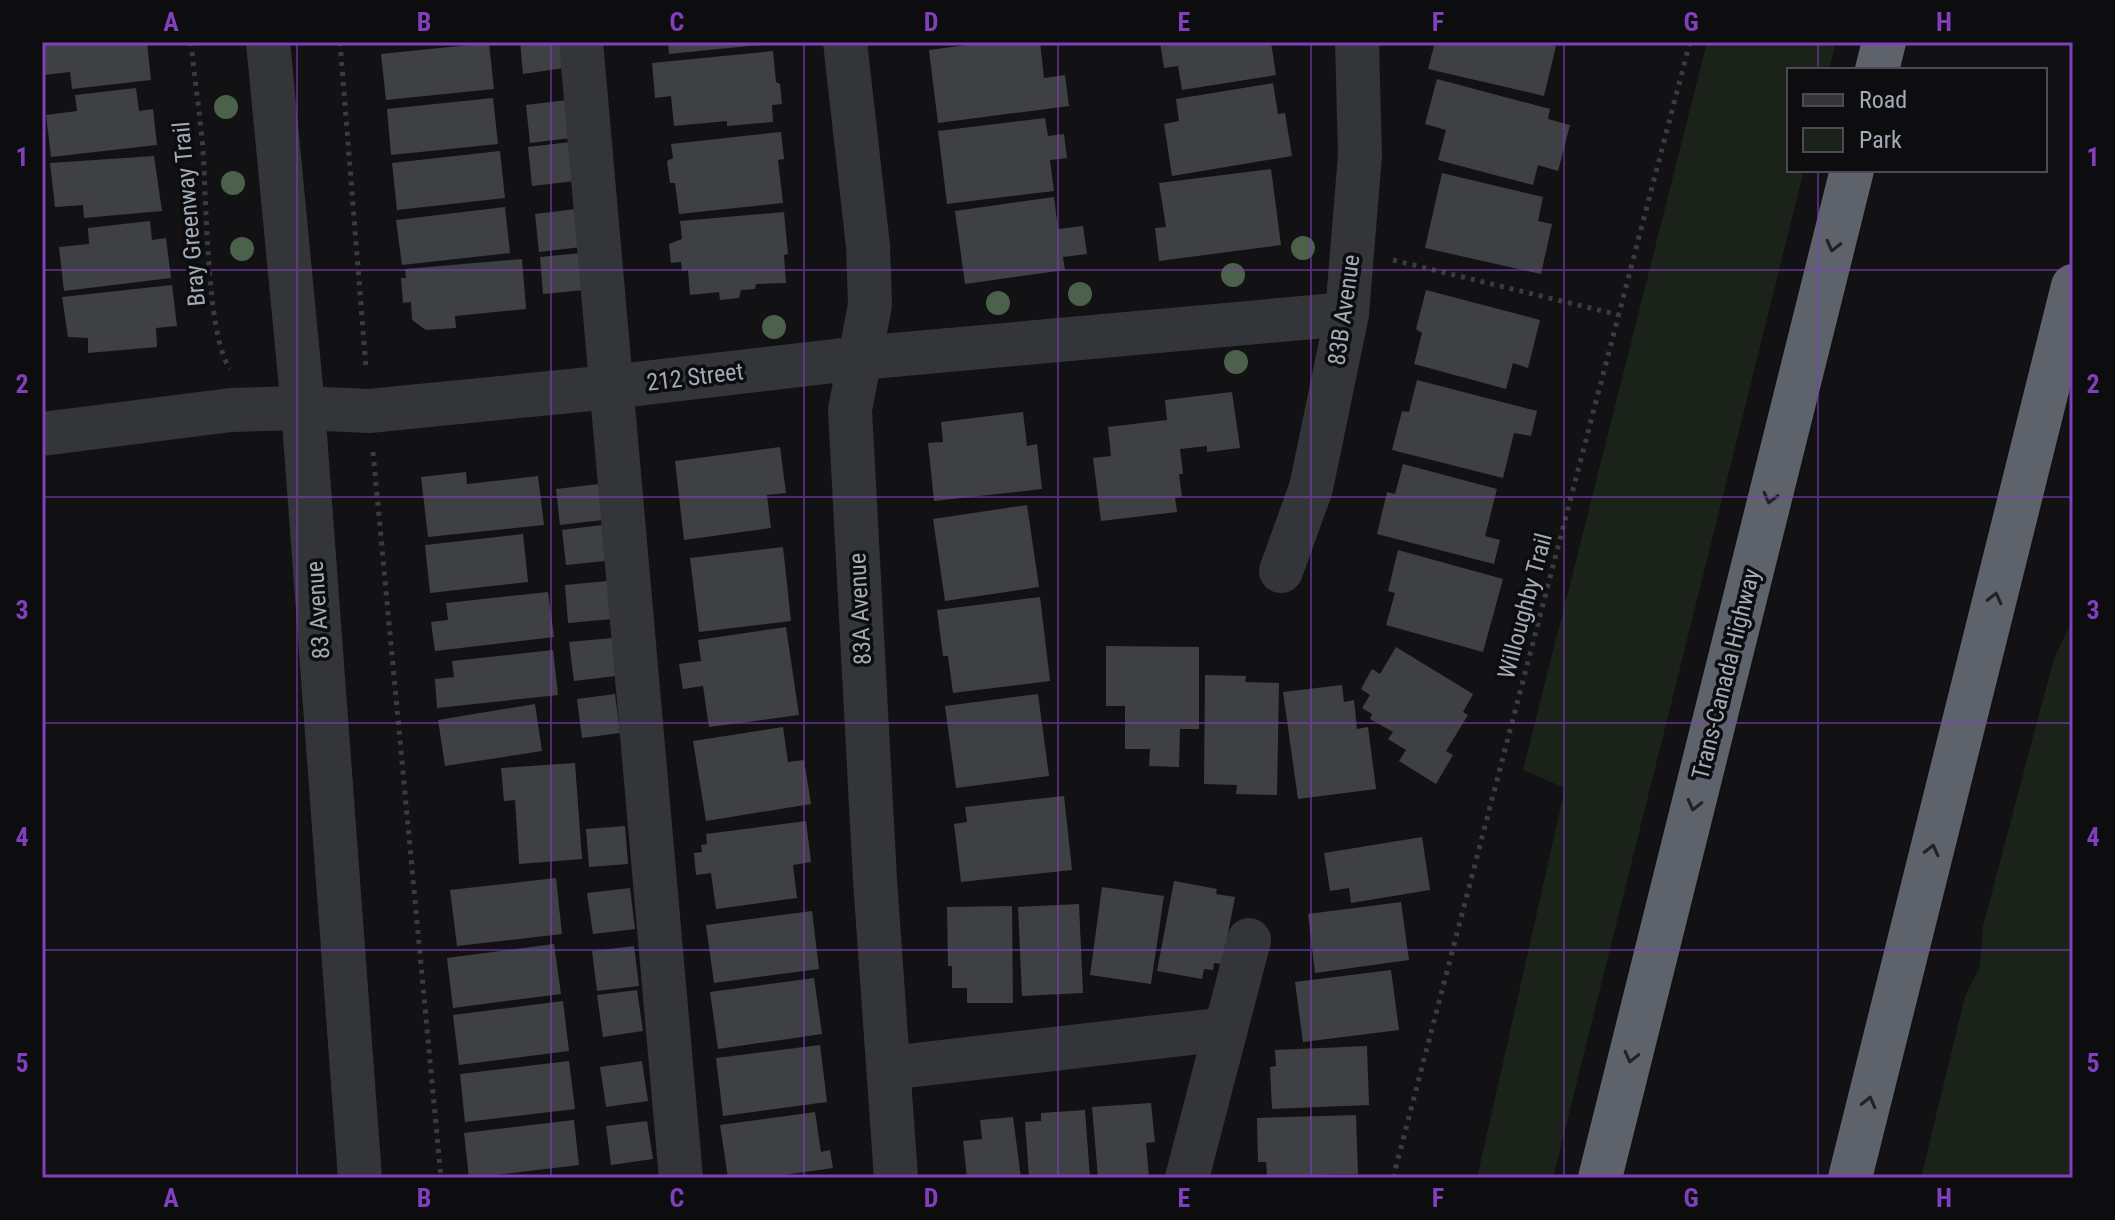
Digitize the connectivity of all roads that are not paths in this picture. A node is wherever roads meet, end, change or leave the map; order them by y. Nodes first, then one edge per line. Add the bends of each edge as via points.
1 (268, 42) edge
2 (581, 42) edge
3 (845, 42) edge
4 (1357, 42) edge
5 (1884, 42) edge
6 (1878, 68) edge
7 (1852, 172) edge
8 (2073, 286) edge
9 (1347, 314) junction
10 (860, 358) junction
11 (611, 387) junction
12 (303, 408) junction
13 (42, 434) edge
14 (1281, 571) dead end
15 (1249, 940) dead end
16 (1226, 1029) junction
17 (889, 1068) junction
18 (360, 1178) edge
19 (681, 1178) edge
20 (896, 1178) edge
21 (1187, 1178) edge
22 (1600, 1178) edge
23 (1850, 1178) edge

1 - 12 street, 83 Avenue
2 - 11 street
3 - 10 street, 83A Avenue via 868,246 870,305
4 - 9 street, 83B Avenue via 1360,155
5 - 6 highway
7 -> 22 highway, Trans-Canada Highway
23 -> 8 highway
9 - 10 street, 212 Street
9 - 14 street, 83B Avenue via 1311,488
10 - 11 street, 212 Street
10 - 17 street, 83A Avenue via 850,410
11 - 12 street, 212 Street via 369,411
11 - 19 street
12 - 13 street, 212 Street via 231,410
12 - 18 street, 83 Avenue
15 - 16 street
16 - 17 street
16 - 21 street
17 - 20 street, 83A Avenue

